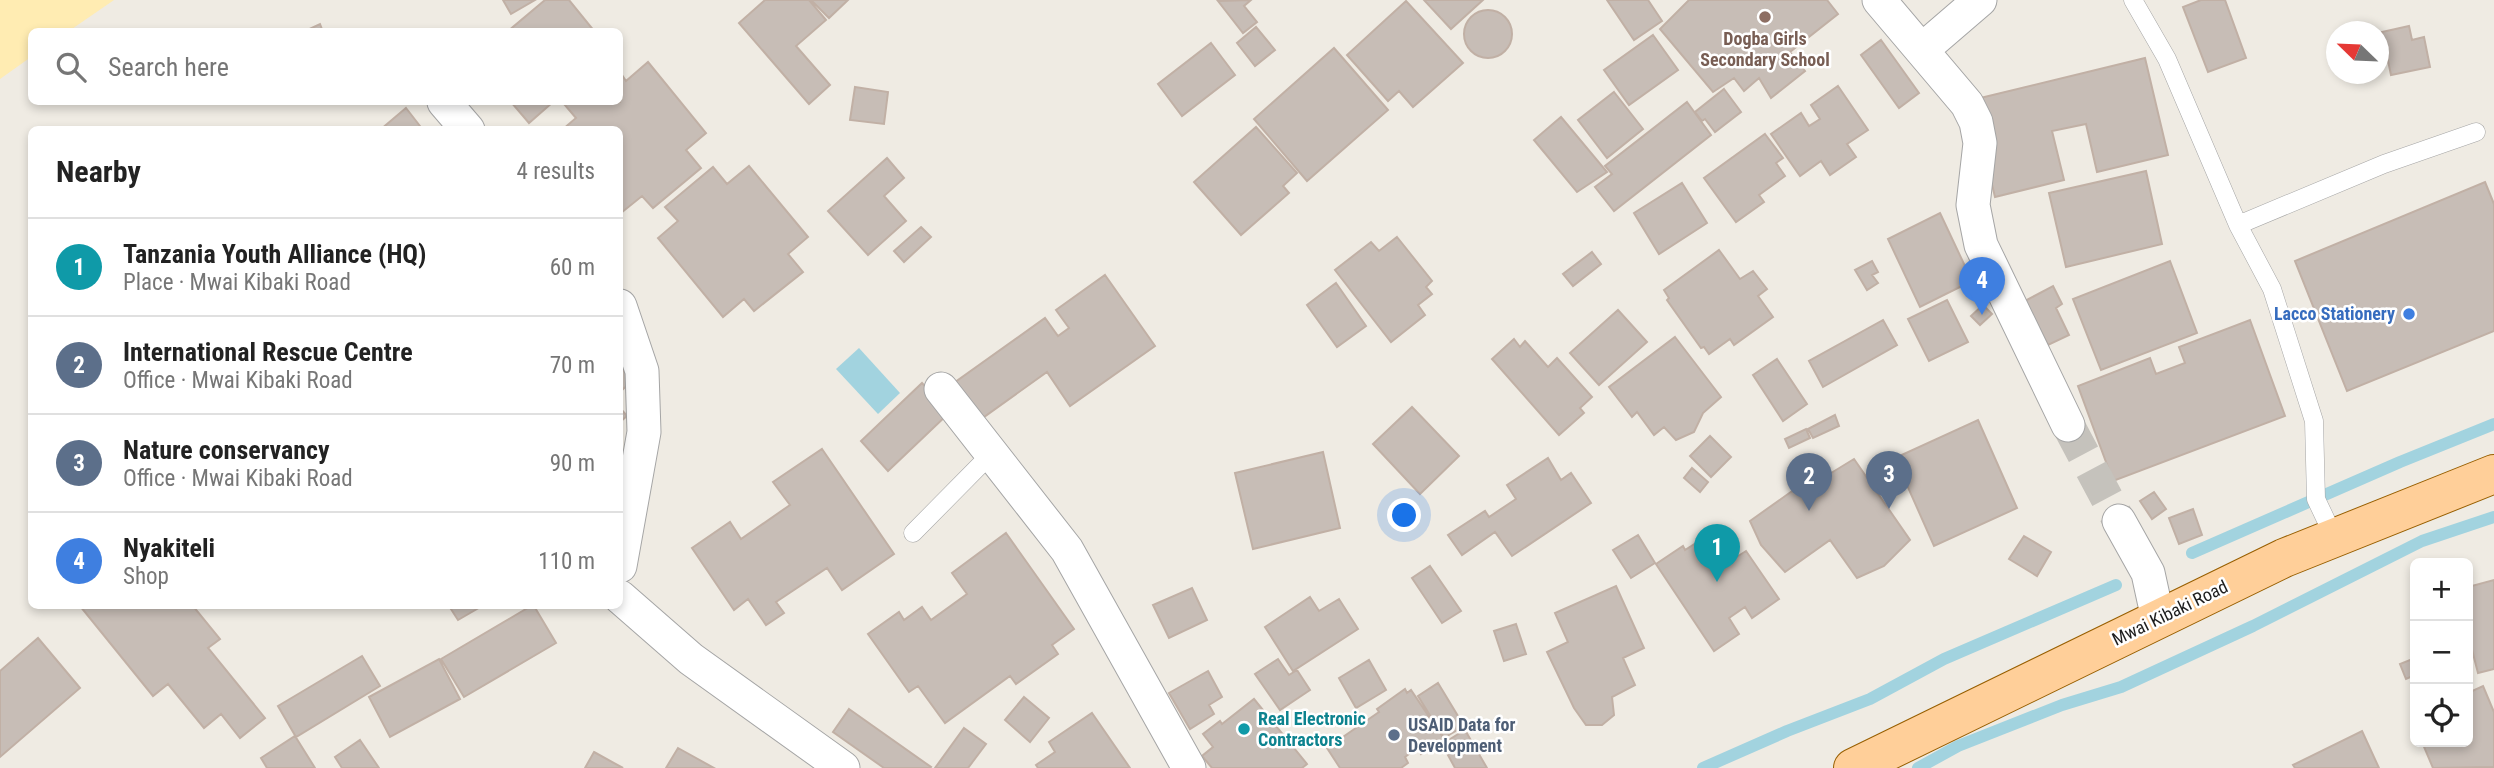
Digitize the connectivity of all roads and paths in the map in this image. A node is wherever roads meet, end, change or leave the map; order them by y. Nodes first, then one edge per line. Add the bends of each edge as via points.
1 (1879, 0) edge
2 (1980, 0) edge
3 (2133, 0) edge
4 (1923, 49) junction
5 (447, 105) edge
6 (465, 126) edge
7 (2476, 132) dead end
8 (2238, 225) junction
9 (623, 315) edge
10 (941, 390) dead end
11 (2068, 425) tunnel mouth
12 (992, 453) junction
13 (2494, 474) edge
14 (2119, 521) tunnel mouth
15 (913, 533) dead end
16 (2334, 537) junction
17 (623, 549) edge
18 (623, 600) edge
19 (2158, 619) junction
20 (843, 768) edge
21 (1189, 768) edge
22 (1853, 768) edge

1 - 4 street
2 - 4 street
3 - 8 lane via 2166,59
4 - 11 street via 1976,122 1980,143 1973,205 1981,245
5 - 6 street
7 - 8 lane via 2384,164
8 - 16 lane via 2272,289 2314,421 2316,499
9 - 17 street via 642,371 644,432
10 - 12 street
12 - 15 lane
12 - 21 street via 1067,550
13 - 16 main road, Mwai Kibaki Road
14 - 19 street via 2148,573
16 - 19 main road, Mwai Kibaki Road
18 - 20 street via 691,659
19 - 22 main road, Mwai Kibaki Road

